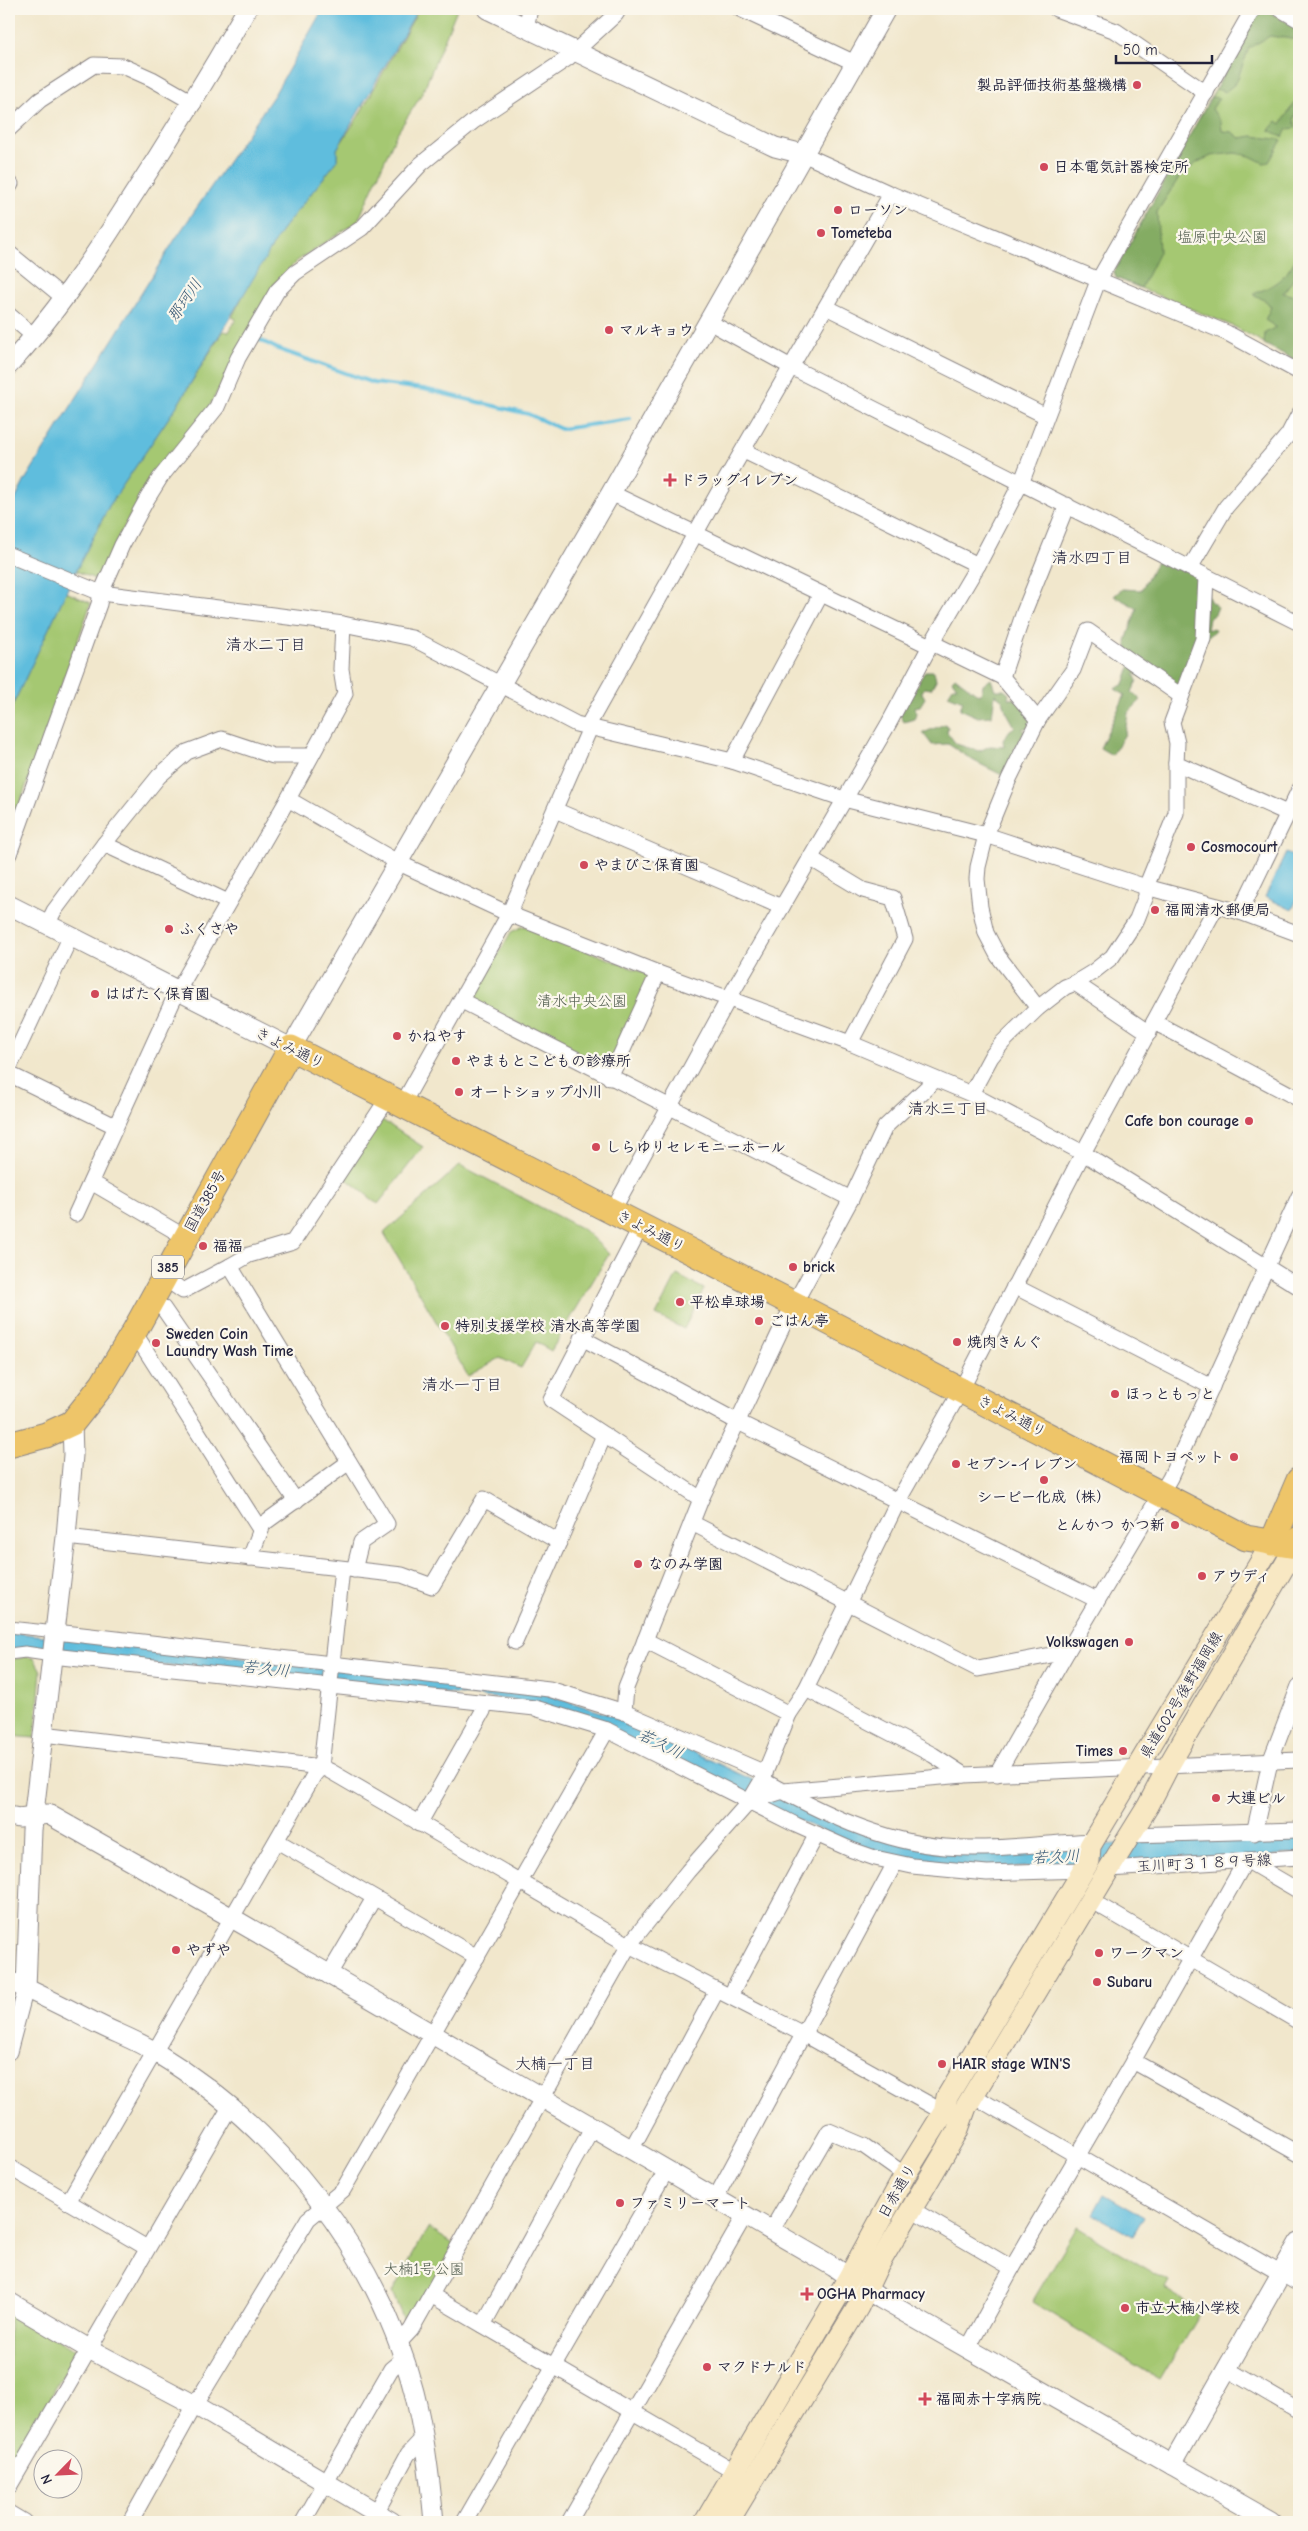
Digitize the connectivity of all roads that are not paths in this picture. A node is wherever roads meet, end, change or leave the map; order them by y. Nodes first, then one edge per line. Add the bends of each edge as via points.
1 (247, 9) edge
2 (487, 9) edge
3 (530, 9) edge
4 (619, 9) edge
5 (740, 9) edge
6 (886, 9) edge
7 (1056, 9) edge
8 (1253, 9) edge
9 (1280, 9) edge
10 (1299, 20) edge
11 (526, 28) junction
12 (575, 52) junction
13 (855, 63) junction
14 (1206, 93) junction
15 (194, 103) junction
16 (9, 129) edge
17 (803, 154) junction
18 (891, 194) junction
19 (9, 253) edge
20 (1098, 281) junction
21 (64, 298) junction
22 (826, 307) junction
23 (9, 315) edge
24 (709, 322) junction
25 (35, 337) junction
26 (9, 365) edge
27 (791, 366) junction
28 (1299, 372) edge
29 (1299, 414) edge
30 (1046, 416) junction
31 (744, 451) junction
32 (1022, 481) junction
33 (612, 493) junction
34 (1068, 505) junction
35 (696, 534) junction
36 (9, 555) edge
37 (978, 565) junction
38 (1190, 568) junction
39 (1206, 577) junction
40 (94, 591) junction
41 (821, 594) junction
42 (1299, 623) edge
43 (343, 624) junction
44 (931, 645) junction
45 (1002, 677) junction
46 (500, 686) junction
47 (1181, 696) junction
48 (1038, 720) junction
49 (588, 727) junction
50 (311, 756) junction
51 (732, 761) junction
52 (1176, 763) junction
53 (1299, 790) edge
54 (288, 799) junction
55 (844, 799) junction
56 (555, 810) junction
57 (1287, 813) junction
58 (986, 836) junction
59 (104, 844) junction
60 (9, 854) edge
61 (810, 858) junction
62 (399, 862) junction
63 (1146, 886) junction
64 (228, 902) junction
65 (9, 905) edge
66 (782, 907) junction
67 (1216, 907) junction
68 (1240, 912) junction
69 (509, 914) junction
70 (47, 925) junction
71 (1299, 934) edge
72 (70, 938) junction
73 (658, 973) junction
74 (1075, 984) junction
75 (177, 992) junction
76 (729, 998) junction
77 (462, 1001) junction
78 (1038, 1008) junction
79 (1151, 1027) junction
80 (850, 1043) junction
81 (291, 1048) junction
82 (9, 1068) edge
83 (9, 1074) edge
84 (610, 1078) junction
85 (935, 1080) junction
86 (971, 1094) junction
87 (1299, 1098) edge
88 (395, 1101) junction
89 (669, 1107) junction
90 (115, 1126) junction
91 (1083, 1153) junction
92 (91, 1182) junction
93 (1299, 1196) edge
94 (851, 1199) junction
95 (612, 1212) junction
96 (76, 1214) dead end
97 (641, 1226) junction
98 (185, 1237) junction
99 (230, 1266) junction
100 (1267, 1268) junction
101 (163, 1277) junction
102 (1014, 1286) junction
103 (1299, 1288) edge
104 (152, 1300) junction
105 (794, 1304) junction
106 (134, 1332) junction
107 (582, 1338) junction
108 (1212, 1387) junction
109 (961, 1390) junction
110 (736, 1421) junction
111 (72, 1423) junction
112 (604, 1435) junction
113 (9, 1445) edge
114 (350, 1462) junction
115 (1299, 1480) edge
116 (1160, 1492) junction
117 (701, 1499) junction
118 (898, 1500) junction
119 (296, 1501) junction
120 (692, 1523) junction
121 (261, 1531) junction
122 (66, 1538) junction
123 (559, 1542) junction
124 (1272, 1543) junction
125 (1298, 1544) edge
126 (250, 1558) junction
127 (348, 1570) junction
128 (1097, 1600) junction
129 (846, 1604) junction
130 (9, 1627) edge
131 (645, 1640) junction
132 (515, 1642) dead end
133 (54, 1644) junction
134 (1067, 1652) junction
135 (9, 1654) edge
136 (332, 1662) junction
137 (1299, 1686) edge
138 (329, 1688) junction
139 (806, 1689) junction
140 (486, 1703) junction
141 (624, 1712) junction
142 (790, 1714) junction
143 (607, 1730) junction
144 (43, 1734) junction
145 (1299, 1760) edge
146 (1270, 1762) junction
147 (1169, 1765) junction
148 (1138, 1767) junction
149 (321, 1768) junction
150 (997, 1774) junction
151 (964, 1775) junction
152 (763, 1776) junction
153 (781, 1791) junction
154 (751, 1800) junction
155 (9, 1816) edge
156 (34, 1817) junction
157 (419, 1824) junction
158 (1299, 1830) edge
159 (1254, 1833) junction
160 (817, 1834) junction
161 (1129, 1839) junction
162 (277, 1841) junction
163 (1089, 1854) junction
164 (1299, 1857) edge
165 (1246, 1860) junction
166 (895, 1863) junction
167 (1109, 1869) junction
168 (521, 1882) junction
169 (1299, 1891) edge
170 (374, 1898) junction
171 (1090, 1900) junction
172 (232, 1918) junction
173 (629, 1945) junction
174 (477, 1957) junction
175 (1189, 1959) junction
176 (328, 1976) junction
177 (9, 1981) edge
178 (26, 1988) junction
179 (723, 1993) junction
180 (1299, 2022) edge
181 (805, 2035) junction
182 (432, 2036) junction
183 (9, 2052) edge
184 (154, 2052) junction
185 (1133, 2061) junction
186 (974, 2094) junction
187 (542, 2099) junction
188 (230, 2107) junction
189 (953, 2117) junction
190 (592, 2128) junction
191 (631, 2150) junction
192 (1299, 2154) edge
193 (1078, 2156) junction
194 (9, 2168) edge
195 (666, 2171) junction
196 (905, 2175) junction
197 (715, 2199) junction
198 (68, 2202) junction
199 (323, 2206) junction
200 (911, 2209) junction
201 (744, 2216) junction
202 (771, 2231) junction
203 (1299, 2242) edge
204 (147, 2248) junction
205 (1012, 2268) junction
206 (1281, 2273) junction
207 (849, 2277) junction
208 (1299, 2284) edge
209 (867, 2290) junction
210 (431, 2295) junction
211 (9, 2302) edge
212 (483, 2325) junction
213 (968, 2348) junction
214 (89, 2349) junction
215 (401, 2351) junction
216 (553, 2366) junction
217 (1227, 2369) junction
218 (195, 2406) junction
219 (632, 2411) junction
220 (1299, 2411) edge
221 (424, 2437) junction
222 (1172, 2465) junction
223 (734, 2471) junction
224 (753, 2481) junction
225 (324, 2484) junction
226 (9, 2487) edge
227 (9, 2513) edge
228 (380, 2519) edge
229 (24, 2522) edge
230 (130, 2522) edge
231 (303, 2522) edge
232 (434, 2522) edge
233 (464, 2522) edge
234 (568, 2522) edge
235 (705, 2522) edge
236 (728, 2522) edge
237 (1272, 2522) edge

1 - 15 street
2 - 11 street
3 - 11 street
4 - 12 street
5 - 13 street
6 - 13 street
7 - 14 street via 1116,31
8 - 14 street
9 - 10 street
11 - 12 street
12 - 17 street via 775,146
12 - 40 street via 474,121 422,164 362,228 295,273 277,291 238,358 217,407 160,478
13 - 17 street
14 - 20 street
15 - 16 street via 122,66 94,65 40,100
15 - 21 street
17 - 18 street
17 - 24 street
18 - 20 street
18 - 22 street
19 - 21 street
20 - 28 street via 1227,334
20 - 30 street
21 - 25 street
22 - 27 street
22 - 30 street
23 - 25 street
24 - 27 street
24 - 33 street
25 - 26 street
27 - 31 street
27 - 32 street
29 - 38 street via 1288,435 1226,508
30 - 32 street
31 - 35 street
31 - 37 street
32 - 34 street
32 - 37 street
33 - 35 street
33 - 46 street
34 - 38 street
34 - 45 street via 1024,612
35 - 41 street
35 - 49 street
36 - 40 street
37 - 44 street
38 - 39 street
39 - 42 street
39 - 47 street via 1203,638
40 - 43 street
40 - 60 street via 96,613
41 - 44 street
41 - 51 street
43 - 46 street via 412,638
43 - 50 street via 341,668 345,694
44 - 45 street
44 - 55 street via 899,707
45 - 48 street
46 - 49 street
46 - 62 street
47 - 48 street via 1088,632 1073,670
47 - 52 street via 1172,722
48 - 58 street
49 - 51 street
49 - 56 street
50 - 54 street
50 - 59 street via 274,756 222,739 187,752 159,776
51 - 55 street
52 - 57 street
52 - 63 street via 1176,813
53 - 57 street
54 - 62 street
54 - 64 street
55 - 58 street
55 - 61 street
56 - 66 street
56 - 69 street
57 - 68 street
58 - 63 street
58 - 78 street via 977,879 986,933 998,956
59 - 64 street
59 - 70 street
61 - 66 street
61 - 80 street via 863,890 893,898 905,940
62 - 69 street
62 - 81 street
63 - 67 street
63 - 74 street via 1146,896 1125,940 1112,957
64 - 75 street
65 - 70 street, きよみ通り
66 - 76 street
67 - 68 street
67 - 79 street
68 - 71 street
69 - 73 street
69 - 77 street
70 - 72 street, きよみ通り
72 - 75 street, きよみ通り
72 - 82 street
73 - 76 street
73 - 84 street
74 - 78 street via 1065,987
74 - 79 street
75 - 81 street, きよみ通り
75 - 90 street
76 - 80 street
76 - 89 street
77 - 84 street
77 - 88 street
78 - 86 street via 991,1057
79 - 87 street
79 - 91 street
80 - 85 street
81 - 88 highway, きよみ通り
81 - 98 highway, 国道385号 / 385
83 - 90 street
84 - 89 street
85 - 86 street
85 - 94 street via 886,1127
86 - 91 street
88 - 95 highway, きよみ通り
88 - 99 street via 293,1242 249,1256
89 - 94 street
89 - 95 street
90 - 92 street
91 - 100 street
91 - 102 street
92 - 96 street
92 - 98 street
93 - 100 street
94 - 105 street
95 - 97 highway, きよみ通り
97 - 105 highway, きよみ通り
97 - 107 street
98 - 101 highway, 国道385号 / 385
99 - 101 street via 183,1291
99 - 114 street
100 - 103 street
100 - 108 street
101 - 104 highway, 国道385号 / 385
102 - 108 street
102 - 109 street
104 - 106 highway, 国道385号 / 385
104 - 119 street via 163,1308
105 - 109 highway, きよみ通り
105 - 110 street
106 - 111 highway, 国道385号 / 385 via 103,1384
106 - 121 street
107 - 110 street
107 - 112 street via 551,1400
108 - 116 street via 1170,1478
109 - 116 highway, きよみ通り
109 - 118 street
110 - 117 street
110 - 118 street
111 - 113 highway, 国道385号 / 385 via 46,1436
111 - 122 street via 73,1455
112 - 117 street
112 - 123 street
114 - 119 street
114 - 127 street via 387,1524 361,1542
115 - 124 highway
116 - 124 highway, きよみ通り via 1246,1538
116 - 128 street
117 - 120 street
118 - 128 street
118 - 129 street
119 - 121 street via 263,1524
120 - 129 street
120 - 131 street
121 - 126 street
122 - 126 street
122 - 133 street
123 - 127 street via 484,1499 432,1586 402,1576
123 - 132 street
124 - 125 highway, きよみ通り
124 - 148 main road, 県道602号後野福岡線
125 - 147 main road, 県道602号後野福岡線
126 - 127 street
127 - 136 street
128 - 134 street
129 - 134 street via 978,1670
129 - 139 street
130 - 133 street
131 - 141 street via 626,1688
131 - 142 street
133 - 135 street
133 - 136 street
133 - 138 street
133 - 144 street
134 - 150 street
136 - 138 street
136 - 141 street via 549,1689
137 - 146 street
138 - 140 street
138 - 149 street
139 - 142 street
139 - 151 street via 933,1755
140 - 143 street via 535,1708
140 - 157 street
141 - 152 street
142 - 152 street
143 - 154 street
143 - 168 street
144 - 149 street
144 - 156 street
145 - 146 street
146 - 147 street
146 - 159 street
147 - 148 street
147 - 161 main road, 県道602号後野福岡線
148 - 150 street
148 - 163 main road, 県道602号後野福岡線
149 - 157 street
149 - 162 street
150 - 151 street
151 - 153 street
152 - 153 street via 764,1781
152 - 154 street
153 - 154 street
153 - 163 street via 865,1829 934,1846
154 - 160 street
154 - 173 street
155 - 156 street
156 - 172 street via 48,1814
156 - 178 street
157 - 168 street
158 - 159 street, 玉川町３１８９号線
159 - 161 street, 玉川町３１８９号線
160 - 166 street via 852,1850
160 - 179 street
161 - 167 main road, 県道602号後野福岡線
162 - 170 street
162 - 172 street
163 - 166 street via 987,1873
163 - 189 main road, 日赤通り via 946,2097
164 - 165 street, 玉川町３１８９号線
165 - 167 street, 玉川町３１８９号線
165 - 169 street
165 - 175 street
166 - 181 street
167 - 171 main road, 日赤通り
168 - 173 street
168 - 174 street
170 - 174 street
170 - 176 street
171 - 175 street
171 - 186 main road, 日赤通り
172 - 176 street
172 - 184 street
173 - 179 street
173 - 187 street
174 - 182 street
175 - 180 street
175 - 185 street
176 - 182 street
177 - 178 street
178 - 183 street
178 - 184 street
179 - 181 street
179 - 191 street
181 - 189 street
181 - 197 street
182 - 187 street
182 - 199 street via 343,2190
184 - 188 street
184 - 198 street
185 - 192 street
185 - 193 street
186 - 189 main road, 日赤通り via 966,2107
186 - 193 street
187 - 190 street
187 - 210 street
188 - 199 street via 291,2167
188 - 204 street
189 - 196 main road, 日赤通り
189 - 200 main road, 日赤通り
190 - 191 street
190 - 212 street
191 - 195 street
193 - 205 street
193 - 206 street
194 - 198 street
195 - 197 street
195 - 216 street
196 - 202 street via 864,2146 829,2131
196 - 207 main road, 日赤通り
197 - 201 street
198 - 204 street
199 - 215 street via 360,2264
199 - 218 street via 308,2219
200 - 205 street
200 - 209 main road, 日赤通り via 876,2268
201 - 202 street
201 - 219 street
202 - 207 street
203 - 206 street
204 - 214 street
205 - 213 street
206 - 208 street
206 - 217 street
207 - 209 street
207 - 223 main road, 日赤通り
209 - 213 street
209 - 224 main road, 日赤通り
210 - 212 street
210 - 215 street
211 - 214 street
212 - 216 street
213 - 222 street
214 - 218 street
214 - 226 street
215 - 221 street
215 - 225 street
216 - 219 street
216 - 233 street
217 - 220 street
217 - 222 street
218 - 225 street
218 - 230 street
219 - 223 street
219 - 234 street
221 - 228 street via 408,2454
221 - 232 street
222 - 237 street
223 - 224 street
223 - 235 main road, 日赤通り
224 - 236 main road, 日赤通り
225 - 228 street
225 - 231 street
227 - 229 street

